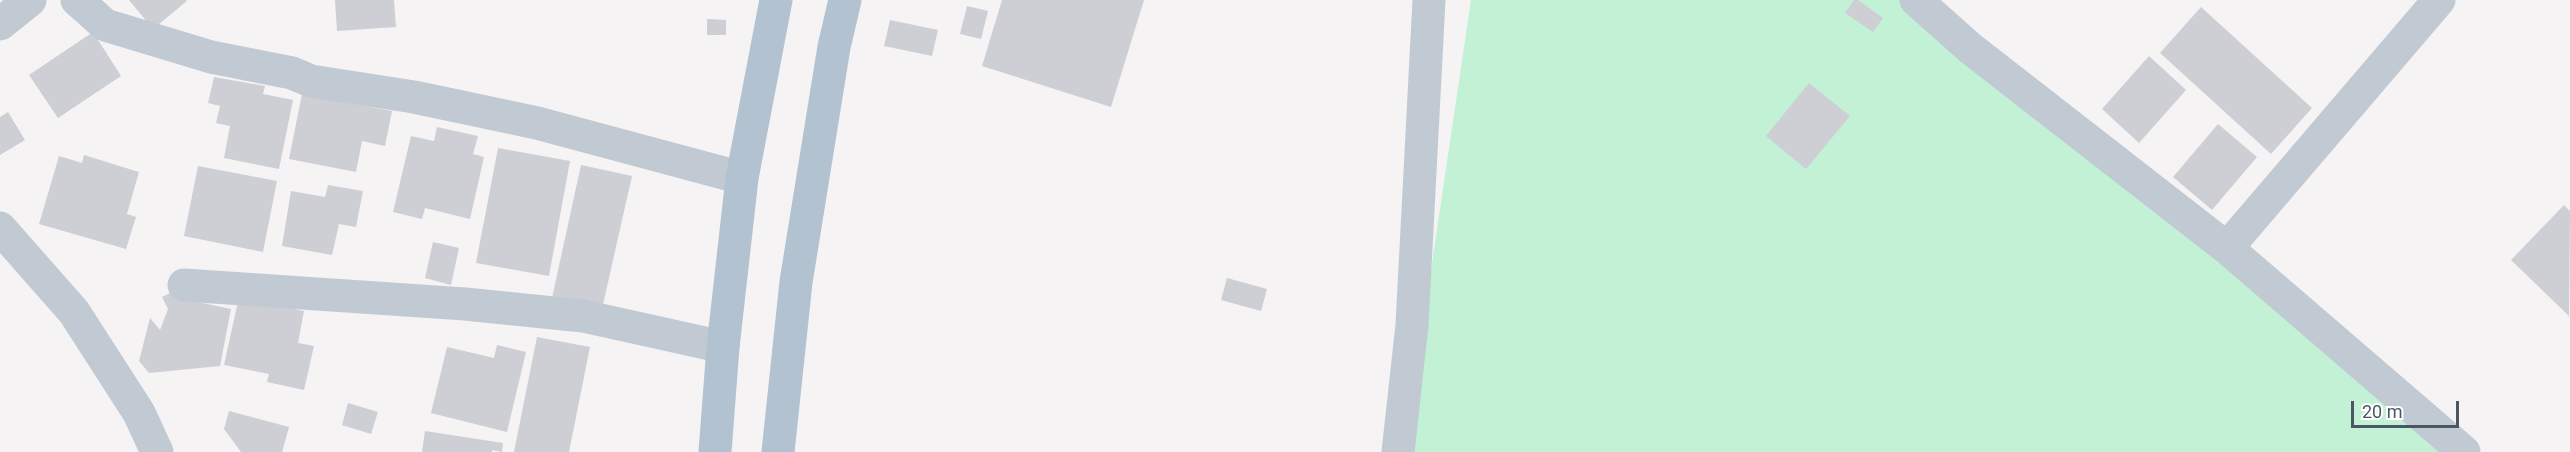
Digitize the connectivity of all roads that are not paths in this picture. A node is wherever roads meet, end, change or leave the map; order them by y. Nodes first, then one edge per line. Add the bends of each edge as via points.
1 (30, 0) edge
2 (77, 0) edge
3 (776, 0) edge
4 (845, 0) edge
5 (1429, 0) edge
6 (1916, 0) edge
7 (2439, 0) edge
8 (0, 24) edge
9 (742, 178) junction
10 (0, 228) edge
11 (2227, 248) junction
12 (183, 285) dead end
13 (723, 346) junction
14 (157, 452) edge
15 (715, 452) edge
16 (778, 452) edge
17 (1398, 452) edge
18 (2464, 452) edge

1 - 8 street
2 - 9 street via 105,25 211,57 311,81 414,97 537,123
3 - 9 main road
4 - 16 main road via 796,282
5 - 17 street via 1412,325
6 - 11 street via 1970,48
7 - 11 street
9 - 13 main road
10 - 14 street via 74,312 138,413
11 - 18 street
12 - 13 street via 584,316
13 - 15 main road

